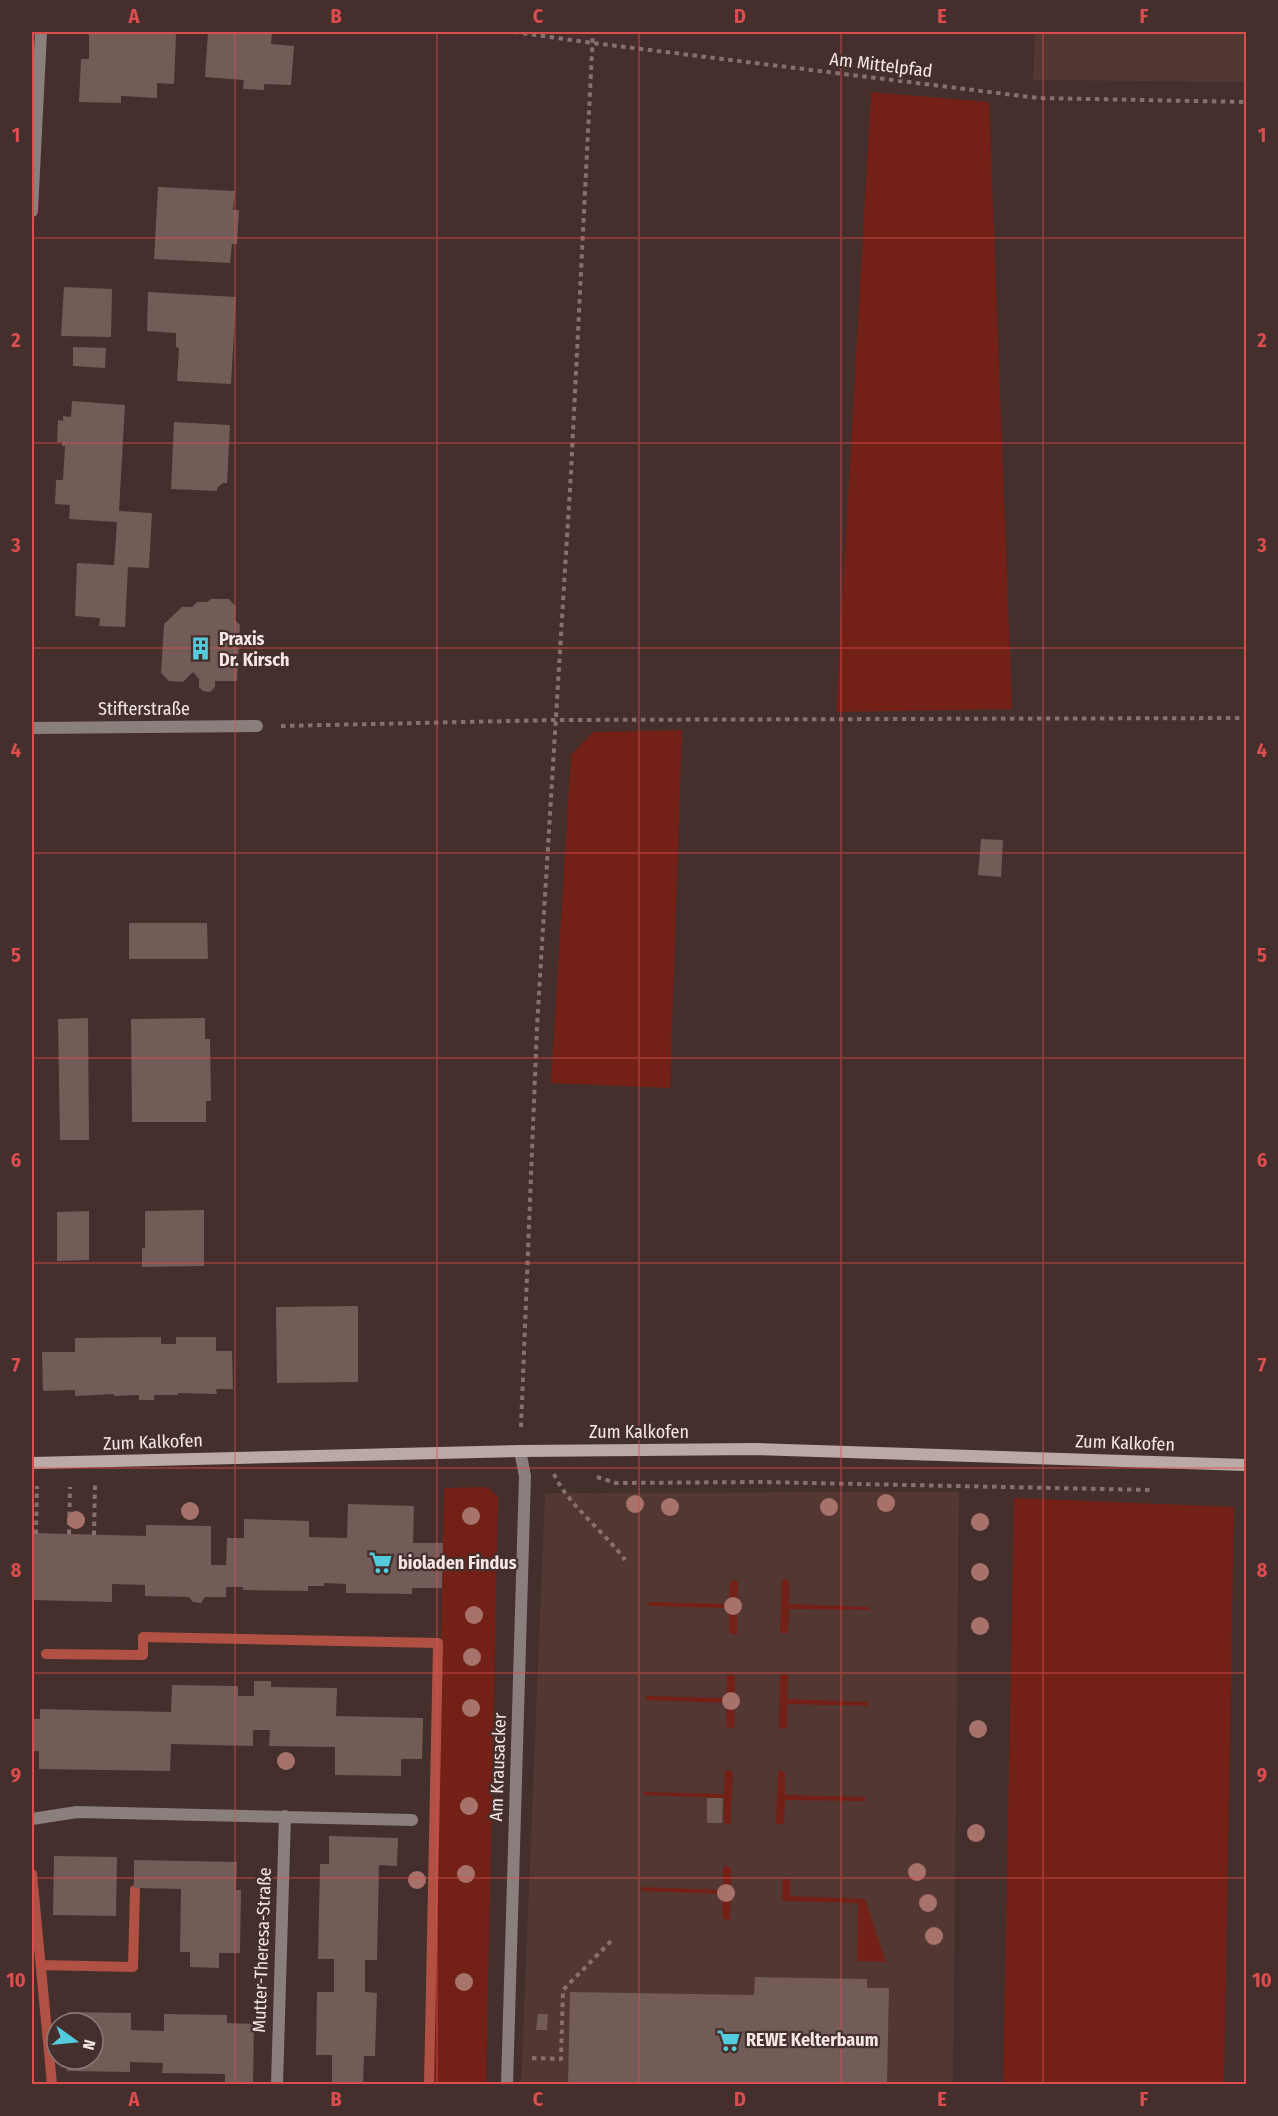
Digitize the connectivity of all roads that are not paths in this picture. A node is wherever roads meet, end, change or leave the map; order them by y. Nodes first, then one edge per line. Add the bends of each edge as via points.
1 (41, 32) edge
2 (32, 211) edge
3 (257, 726) road end
4 (32, 728) edge
5 (520, 1451) junction
6 (35, 1463) edge
7 (1246, 1465) edge
8 (285, 1816) junction
9 (32, 1819) edge
10 (412, 1820) dead end
11 (277, 2085) edge
12 (507, 2085) edge

1 - 2 street
3 - 4 street, Stifterstraße
5 - 6 street, Zum Kalkofen
5 - 7 street, Zum Kalkofen via 758,1449
5 - 12 street, Am Krausacker via 525,1476
8 - 9 street via 76,1812
8 - 10 street
8 - 11 street, Mutter-Theresa-Straße

